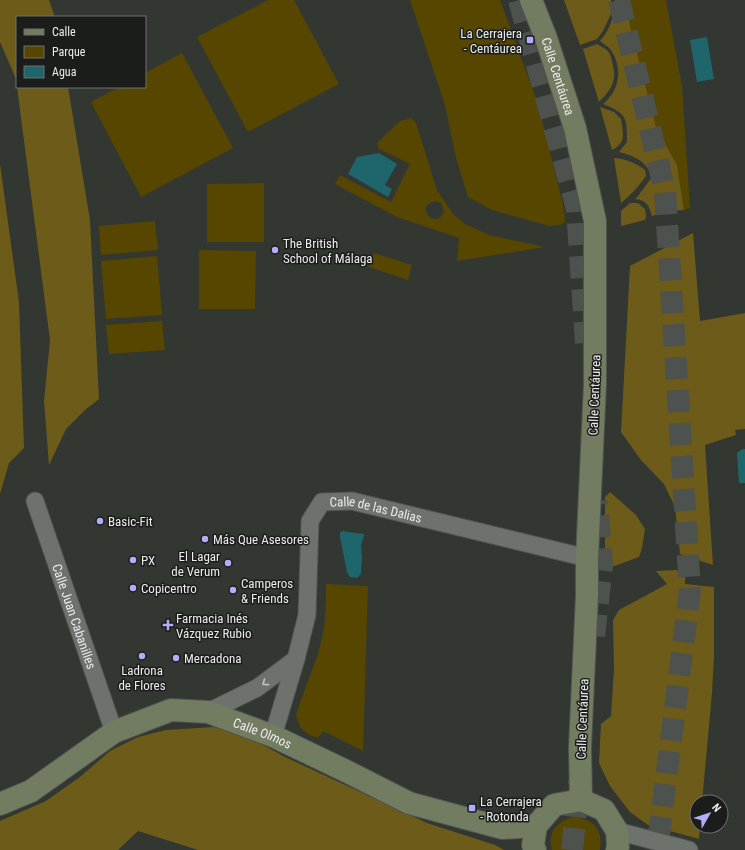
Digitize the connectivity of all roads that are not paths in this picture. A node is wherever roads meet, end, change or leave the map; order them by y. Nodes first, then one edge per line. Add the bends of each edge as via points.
1 (531, 0) edge
2 (34, 502) dead end
3 (587, 558) junction
4 (296, 660) junction
5 (208, 712) junction
6 (114, 732) junction
7 (273, 736) junction
8 (582, 800) junction
9 (0, 804) edge
10 (536, 826) junction
11 (617, 840) edge
12 (534, 850) edge
13 (689, 850) edge

1 - 3 street, Calle Centáurea via 575,128 594,220 595,384
2 - 6 street, Calle Juan Cabanilles
3 - 4 street, Calle de las Dalias via 352,500 322,502 310,521 307,616
3 - 8 street, Calle Centáurea via 580,747
4 -> 5 street via 257,688
4 - 7 street, Calle de las Dalias
5 - 6 street, Calle Olmos via 171,710
5 - 7 street, Calle Olmos
6 - 9 street, Calle Olmos via 31,790
7 - 10 street, Calle Olmos via 408,802 502,828
8 - 10 street via 554,805
8 - 11 street via 604,810
10 - 12 street
11 - 13 street

